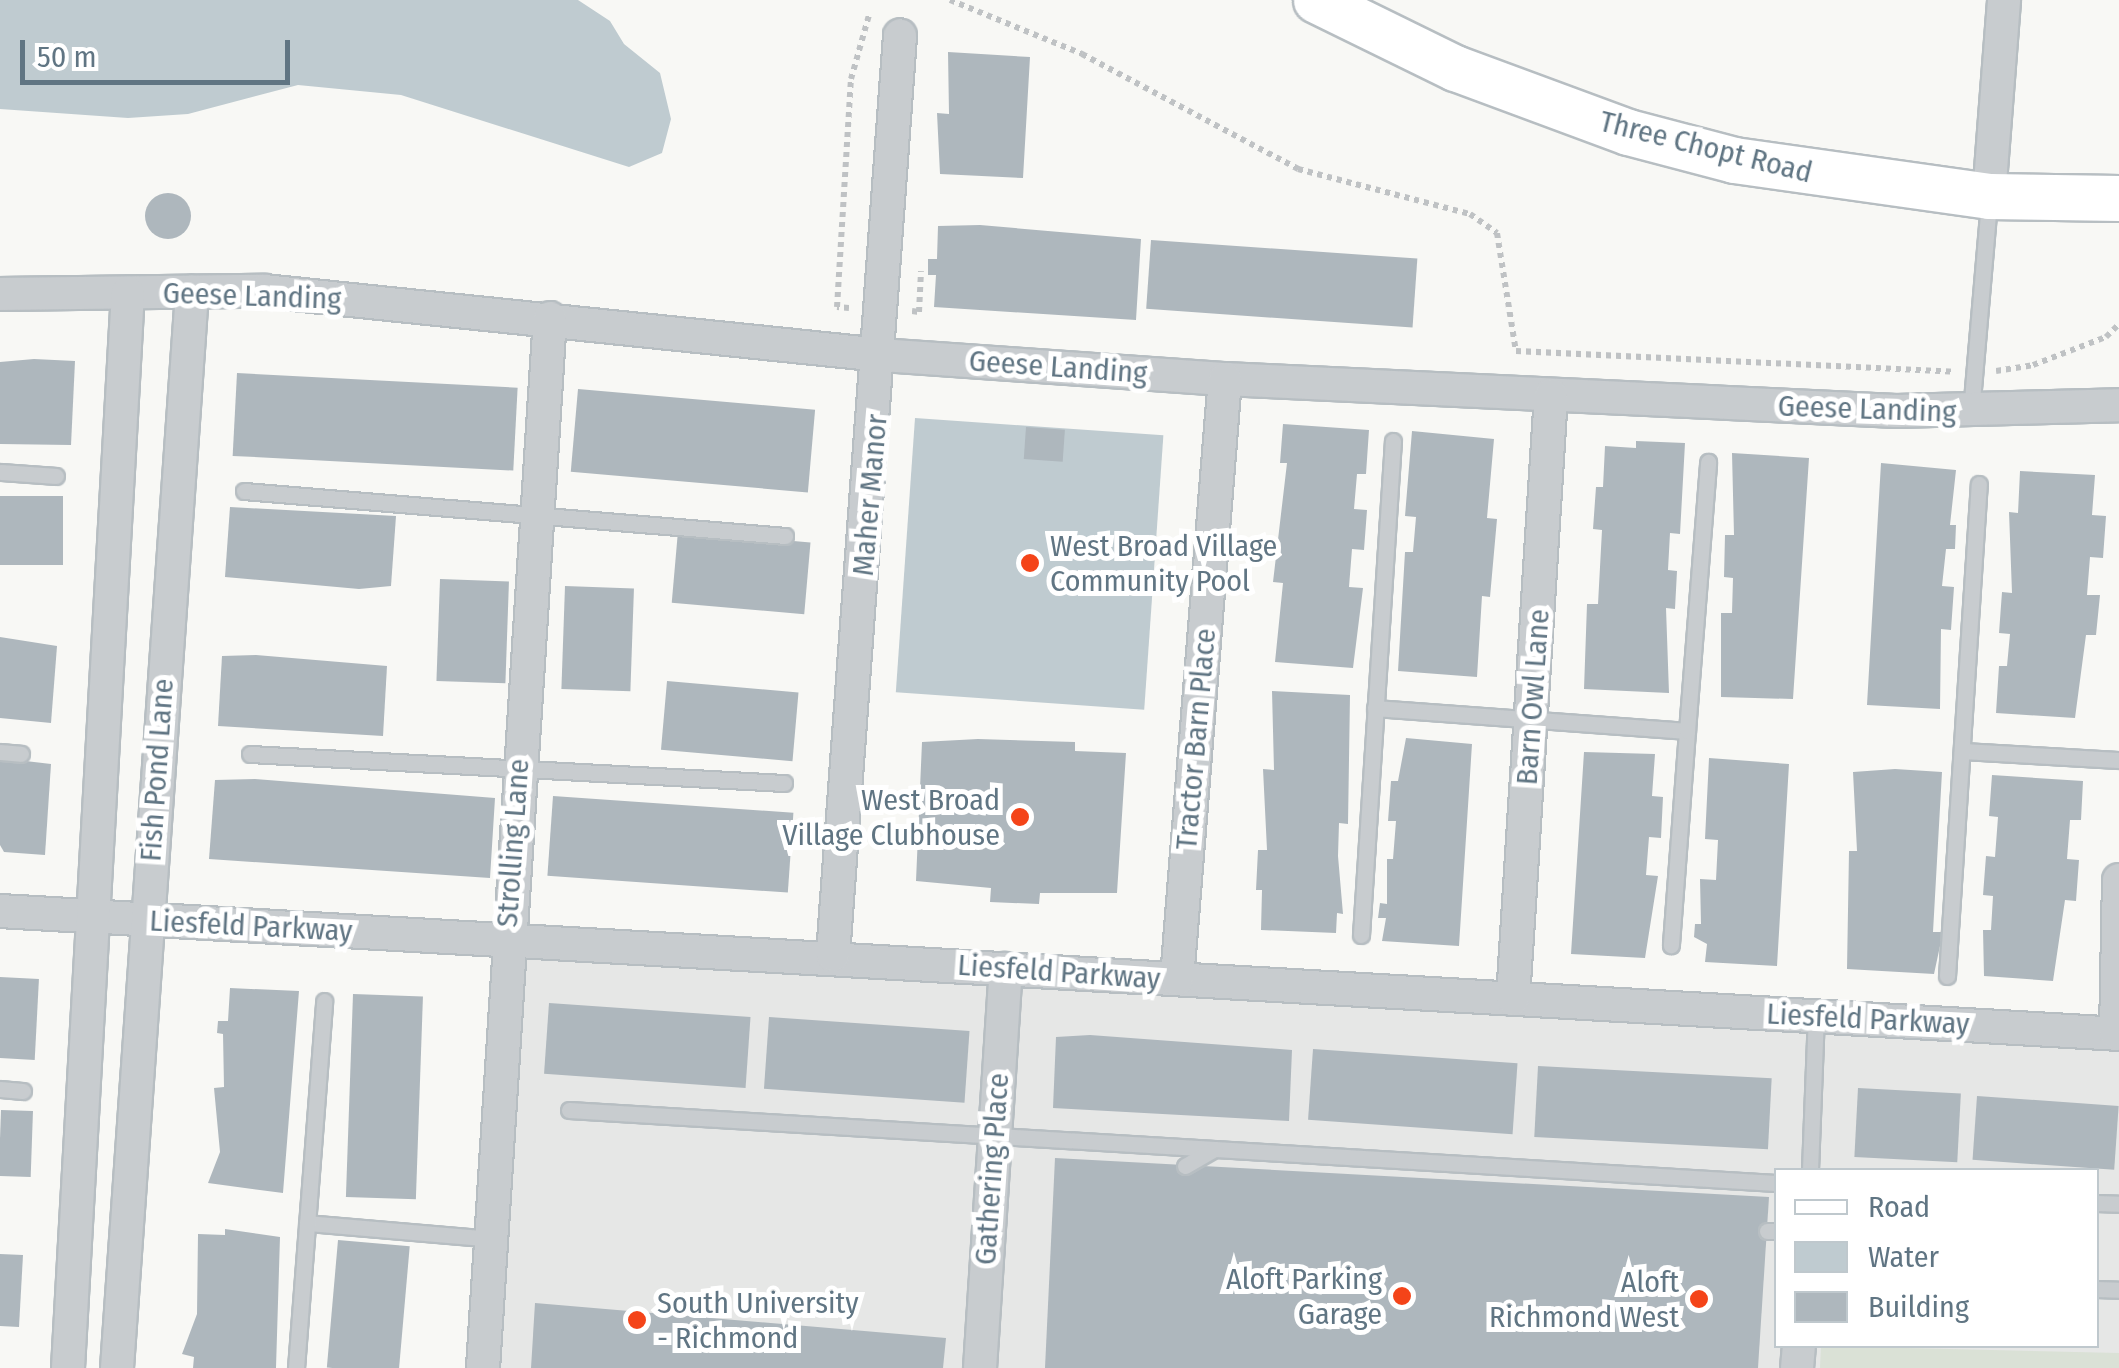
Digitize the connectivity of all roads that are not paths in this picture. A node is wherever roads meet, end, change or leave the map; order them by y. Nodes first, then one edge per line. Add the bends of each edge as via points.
1 (1316, 0) edge
2 (2004, 0) edge
3 (900, 35) dead end
4 (1990, 196) junction
5 (2119, 198) edge
6 (192, 292) junction
7 (128, 293) junction
8 (0, 294) edge
9 (550, 318) junction
10 (881, 355) junction
11 (1226, 379) junction
12 (1552, 395) junction
13 (2119, 405) edge
14 (1971, 412) junction
15 (1392, 441) dead end
16 (1708, 462) dead end
17 (0, 472) edge
18 (56, 476) dead end
19 (1980, 484) dead end
20 (244, 491) dead end
21 (536, 515) junction
22 (784, 536) dead end
23 (1375, 708) junction
24 (1532, 719) junction
25 (1687, 730) junction
26 (1962, 751) junction
27 (0, 752) edge
28 (21, 754) dead end
29 (250, 754) dead end
30 (2119, 760) edge
31 (519, 768) junction
32 (784, 783) dead end
33 (2119, 880) edge
34 (0, 911) edge
35 (91, 918) junction
36 (147, 920) junction
37 (1361, 934) dead end
38 (506, 941) junction
39 (1672, 945) dead end
40 (832, 956) junction
41 (1006, 969) junction
42 (1947, 976) dead end
43 (1177, 980) junction
44 (1513, 999) junction
45 (324, 1001) dead end
46 (1816, 1016) junction
47 (2118, 1034) edge
48 (0, 1089) edge
49 (23, 1091) dead end
50 (569, 1110) dead end
51 (994, 1135) junction
52 (1214, 1149) junction
53 (1186, 1166) dead end
54 (1810, 1168) edge
55 (1774, 1184) edge
56 (307, 1223) junction
57 (492, 1239) junction
58 (68, 1368) edge
59 (118, 1368) edge
60 (296, 1368) edge
61 (484, 1368) edge
62 (980, 1368) edge

1 - 4 main road, Three Chopt Road via 1456,68 1628,132 1774,169
2 - 4 street
3 - 10 street, Maher Manor
4 - 5 main road, Three Chopt Road
4 - 14 lane
6 - 7 street, Geese Landing
6 - 9 street, Geese Landing via 264,291
6 - 36 street, Fish Pond Lane
7 - 8 street, Geese Landing
7 - 35 street, Fish Pond Lane
9 - 10 street, Geese Landing
9 - 21 street, Strolling Lane
10 - 11 street, Geese Landing
10 - 40 street, Maher Manor
11 - 12 street, Geese Landing
11 - 43 street, Tractor Barn Place
12 - 14 street, Geese Landing
12 - 24 street, Barn Owl Lane
13 - 14 street, Geese Landing
15 - 23 lane
16 - 25 lane
17 - 18 lane
19 - 26 lane
20 - 21 lane
21 - 22 lane
21 - 31 street, Strolling Lane
23 - 24 lane
23 - 37 lane
24 - 25 lane
24 - 44 street, Barn Owl Lane
25 - 39 lane
26 - 30 lane
26 - 42 lane
27 - 28 lane
29 - 31 lane
31 - 32 lane
31 - 38 street, Strolling Lane
33 - 47 street
34 - 35 street, Liesfeld Parkway
35 - 36 street, Liesfeld Parkway
35 - 58 street, Fish Pond Lane
36 - 38 street, Liesfeld Parkway
36 - 59 street, Fish Pond Lane
38 - 40 street, Liesfeld Parkway
38 - 57 street, Strolling Lane
40 - 41 street, Liesfeld Parkway
41 - 43 street, Liesfeld Parkway
41 - 51 street, Gathering Place
43 - 44 street, Liesfeld Parkway
44 - 46 street, Liesfeld Parkway
45 - 56 lane
46 - 47 street, Liesfeld Parkway
46 - 54 lane
48 - 49 lane
50 - 51 lane
51 - 52 lane
51 - 62 street, Gathering Place
52 - 53 lane
52 - 55 lane
56 - 57 lane
56 - 60 lane
57 - 61 street, Strolling Lane

